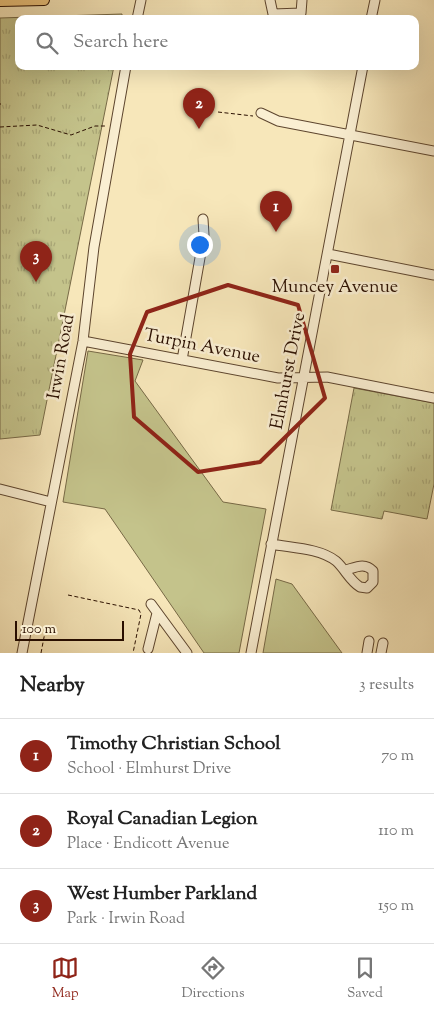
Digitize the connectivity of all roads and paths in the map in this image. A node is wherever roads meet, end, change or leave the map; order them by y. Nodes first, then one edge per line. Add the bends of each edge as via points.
1 (44, 0) edge
2 (141, 0) edge
3 (270, 0) edge
4 (302, 0) edge
5 (375, 0) edge
6 (0, 1) edge
7 (138, 15) edge
8 (372, 15) edge
9 (125, 70) edge
10 (362, 70) edge
11 (218, 112) dead end
12 (261, 113) joint
13 (105, 126) dead end
14 (0, 127) edge
15 (350, 134) junction
16 (434, 151) edge
17 (202, 219) dead end
18 (328, 254) junction
19 (434, 275) edge
20 (83, 341) junction
21 (182, 360) junction
22 (304, 377) junction
23 (434, 398) edge
24 (0, 489) edge
25 (51, 502) junction
26 (271, 544) junction
27 (346, 570) dead end
28 (68, 595) dead end
29 (151, 604) dead end
30 (157, 614) junction
31 (46, 627) dead end
32 (369, 641) dead end
33 (383, 643) dead end
34 (148, 649) dead end
35 (22, 653) edge
36 (41, 653) edge
37 (133, 653) edge
38 (187, 653) edge
39 (251, 653) edge
40 (367, 653) edge
41 (381, 653) edge

1 - 6 main road
2 - 7 street
3 - 4 street via 273,14 301,13
5 - 8 street
9 - 20 street, Irwin Road via 94,247
10 - 15 street, Elmhurst Drive
11 - 12 path via 250,117
12 - 15 street via 278,121
13 - 14 path via 95,126 71,135 37,125
15 - 16 street
15 - 18 street, Elmhurst Drive
17 - 21 street via 204,235
18 - 19 street
18 - 22 street, Elmhurst Drive
20 - 21 street, Turpin Avenue
20 - 25 street, Irwin Road
21 - 22 street, Turpin Avenue via 278,378
22 - 23 street, Turpin Avenue via 327,377
22 - 26 street, Elmhurst Drive
24 - 25 street
25 - 35 street, Irwin Road
26 - 27 street via 325,554
26 - 39 street, Elmhurst Drive
28 - 37 path via 139,610 141,614
29 - 30 street
30 - 34 street
30 - 38 street
31 - 36 path
32 - 40 street
33 - 41 street

